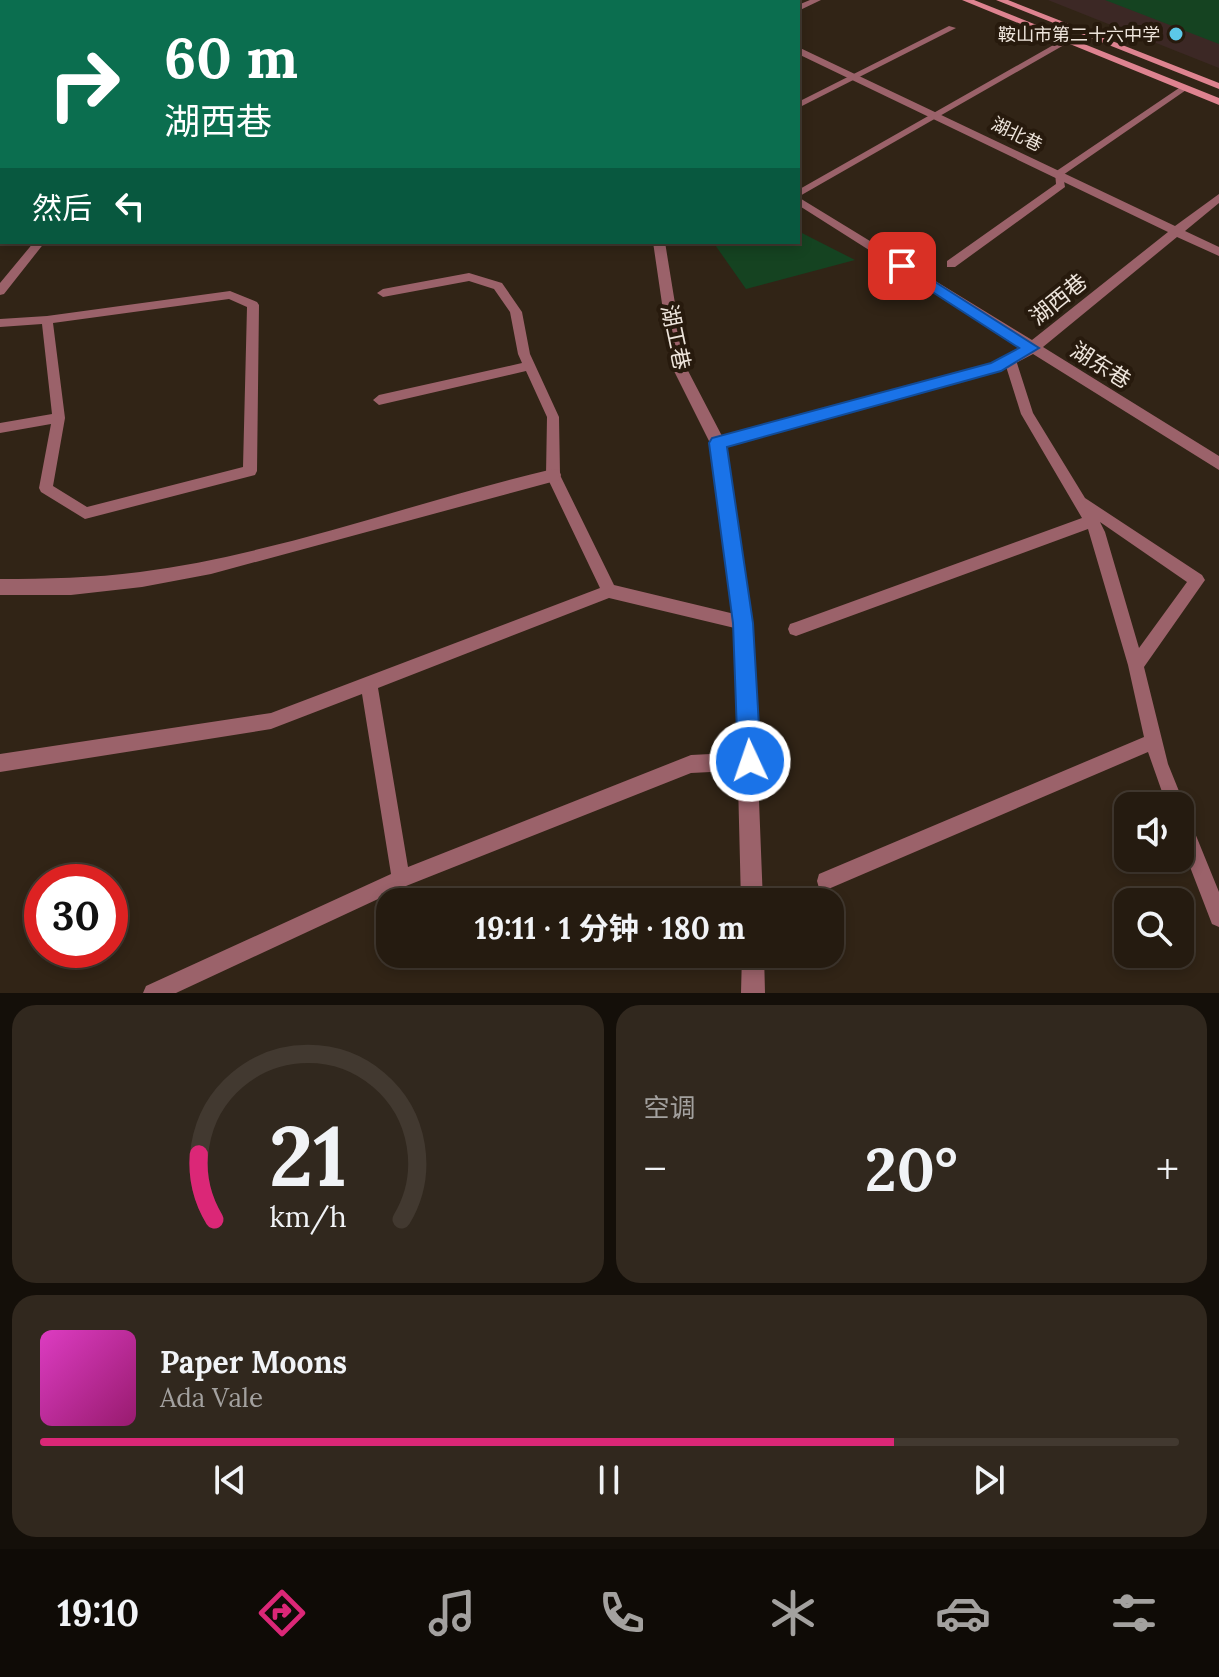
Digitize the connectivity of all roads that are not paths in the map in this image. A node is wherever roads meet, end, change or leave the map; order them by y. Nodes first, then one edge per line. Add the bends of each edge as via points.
1 (966, 0) edge
2 (1000, 0) edge
3 (952, 28) dead end
4 (1067, 41) junction
5 (800, 51) edge
6 (854, 77) junction
7 (1219, 86) edge
8 (1185, 88) junction
9 (1219, 102) edge
10 (800, 104) edge
11 (936, 115) junction
12 (1058, 174) junction
13 (800, 193) edge
14 (1219, 197) edge
15 (800, 201) edge
16 (1177, 232) junction
17 (38, 244) edge
18 (659, 244) edge
19 (1219, 252) edge
20 (951, 264) dead end
21 (0, 291) edge
22 (383, 293) dead end
23 (47, 320) junction
24 (0, 323) edge
25 (1032, 348) junction
26 (1010, 360) junction
27 (529, 366) junction
28 (379, 400) dead end
29 (59, 418) junction
30 (0, 428) edge
31 (718, 443) junction
32 (1219, 464) edge
33 (553, 475) junction
34 (1080, 500) junction
35 (1092, 521) junction
36 (0, 587) edge
37 (609, 591) junction
38 (743, 623) junction
39 (796, 629) dead end
40 (1136, 665) junction
41 (369, 683) junction
42 (1154, 741) junction
43 (750, 761) junction
44 (0, 763) edge
45 (1171, 792) edge
46 (1194, 853) edge
47 (401, 879) junction
48 (826, 881) dead end
49 (752, 888) edge
50 (1219, 917) edge
51 (753, 968) edge
52 (153, 993) edge
53 (753, 993) edge

1 - 4 main road
2 - 7 main road
3 - 6 lane
4 - 8 main road
4 - 11 lane
5 - 6 street, 湖北巷
6 - 10 lane
6 - 11 street, 湖北巷
8 - 9 main road
8 - 12 lane
11 - 12 street, 湖北巷
11 - 13 lane
12 - 16 street, 湖北巷
12 - 20 lane via 1061,185
14 - 16 street, 湖西巷
15 - 25 street, 湖东巷
16 - 19 street, 湖北巷
16 - 25 street, 湖西巷
17 - 21 lane
18 - 31 street, 湖工巷 via 678,365
22 - 27 lane via 469,277 498,286 516,312
23 - 24 lane
23 - 29 lane
23 - 29 lane via 230,295 253,305 250,471 85,513 46,488
25 - 26 street, 湖西巷
25 - 32 street, 湖东巷
26 - 31 street, 湖西巷
26 - 34 lane via 1027,414
27 - 28 lane
27 - 33 lane via 553,417
29 - 30 lane
31 - 38 street, 湖工巷
33 - 36 street via 243,562 113,585
33 - 37 lane
34 - 35 lane
34 - 40 lane via 1197,580
35 - 39 lane
35 - 40 lane
37 - 38 lane
37 - 41 lane
38 - 43 street, 湖工巷
40 - 42 lane
41 - 44 lane via 271,721
41 - 47 lane
42 - 45 lane
42 - 48 lane
43 - 47 lane via 691,764
43 - 49 street, 湖工巷
46 - 50 lane
47 - 52 lane
51 - 53 street

